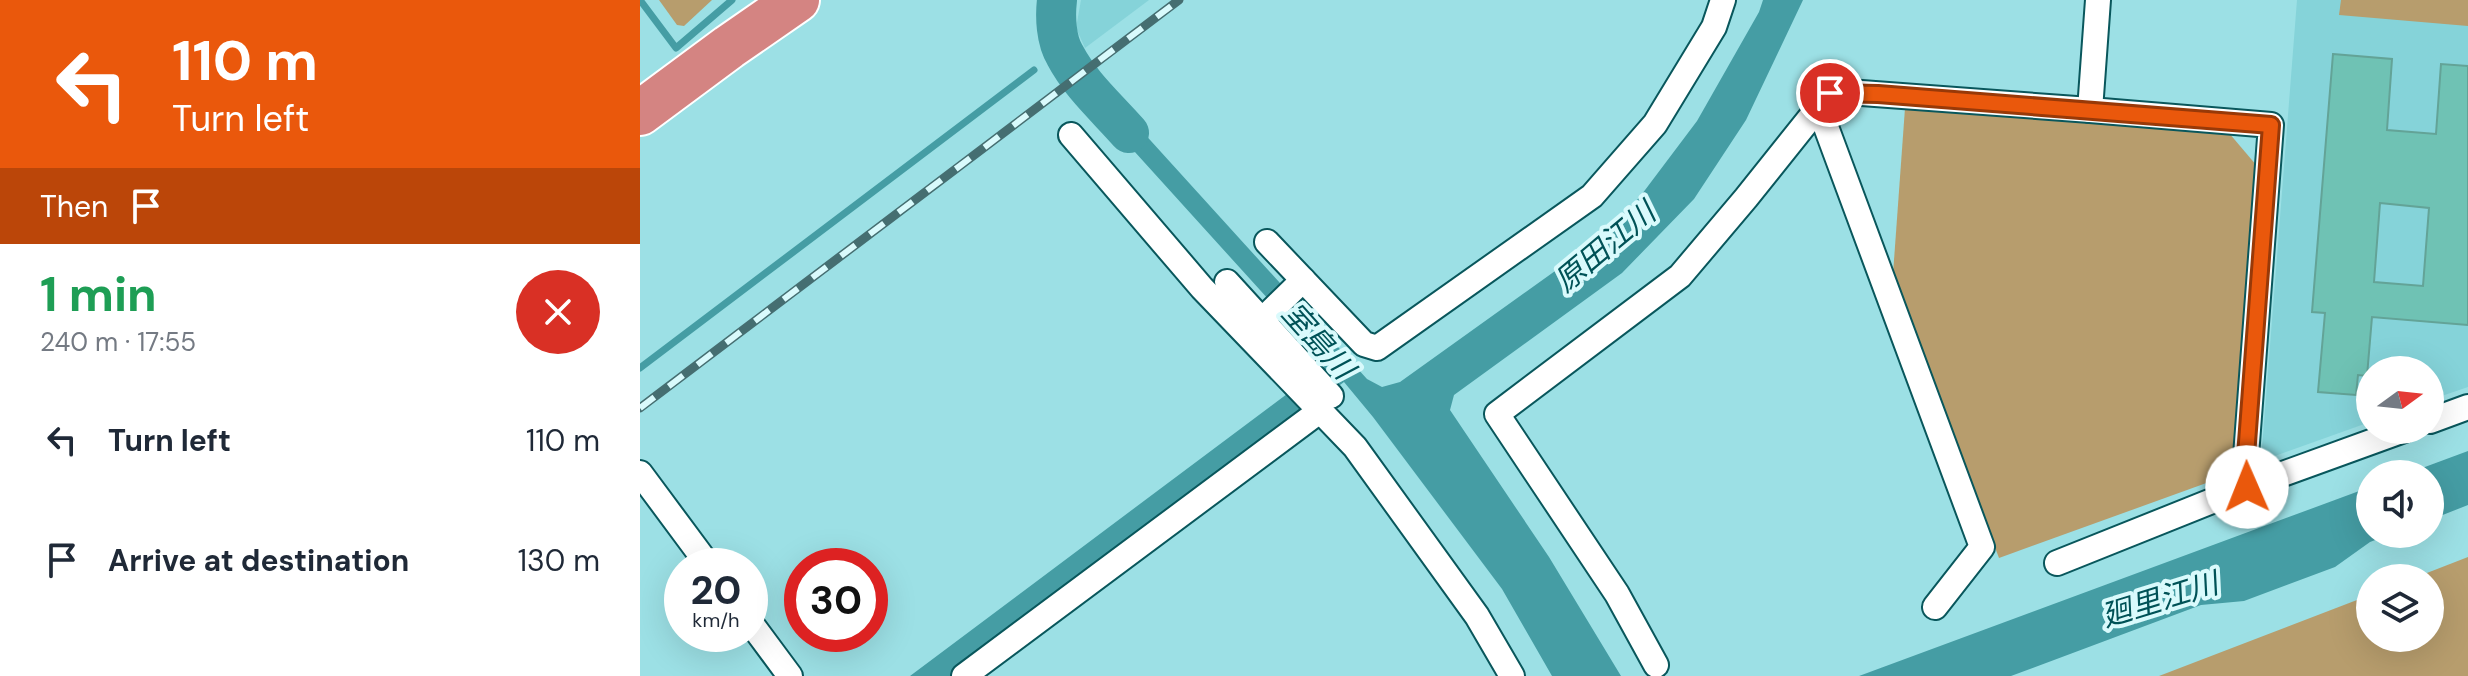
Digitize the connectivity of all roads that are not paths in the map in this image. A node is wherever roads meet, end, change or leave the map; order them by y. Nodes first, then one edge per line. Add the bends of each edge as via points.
1 (797, 0) edge
2 (1723, 0) edge
3 (2098, 0) edge
4 (1819, 108) junction
5 (2090, 110) junction
6 (640, 113) edge
7 (1071, 135) dead end
8 (1267, 242) dead end
9 (1303, 280) junction
10 (1227, 282) dead end
11 (1262, 320) junction
12 (1302, 377) junction
13 (1326, 403) junction
14 (2468, 407) edge
15 (2444, 416) edge
16 (2365, 444) edge
17 (640, 473) edge
18 (2247, 487) junction
19 (696, 548) edge
20 (2057, 563) dead end
21 (1935, 607) dead end
22 (768, 646) edge
23 (1656, 665) dead end
24 (790, 676) edge
25 (964, 676) edge
26 (1512, 676) edge

1 - 6 highway
2 - 9 street via 1714,27 1655,124 1592,196 1377,348 1364,344
3 - 5 street
4 - 5 street via 1830,93 1848,92
4 - 21 street via 1982,547
4 - 23 street via 1680,276 1497,414 1617,594
5 - 18 street via 2271,125
7 - 12 street via 1202,288
8 - 9 street
9 - 11 street
10 - 11 street
11 - 12 street
12 - 13 street
13 - 25 street
13 - 26 street
14 - 15 street
16 - 18 street
17 - 19 street
18 - 20 street
22 - 24 street

